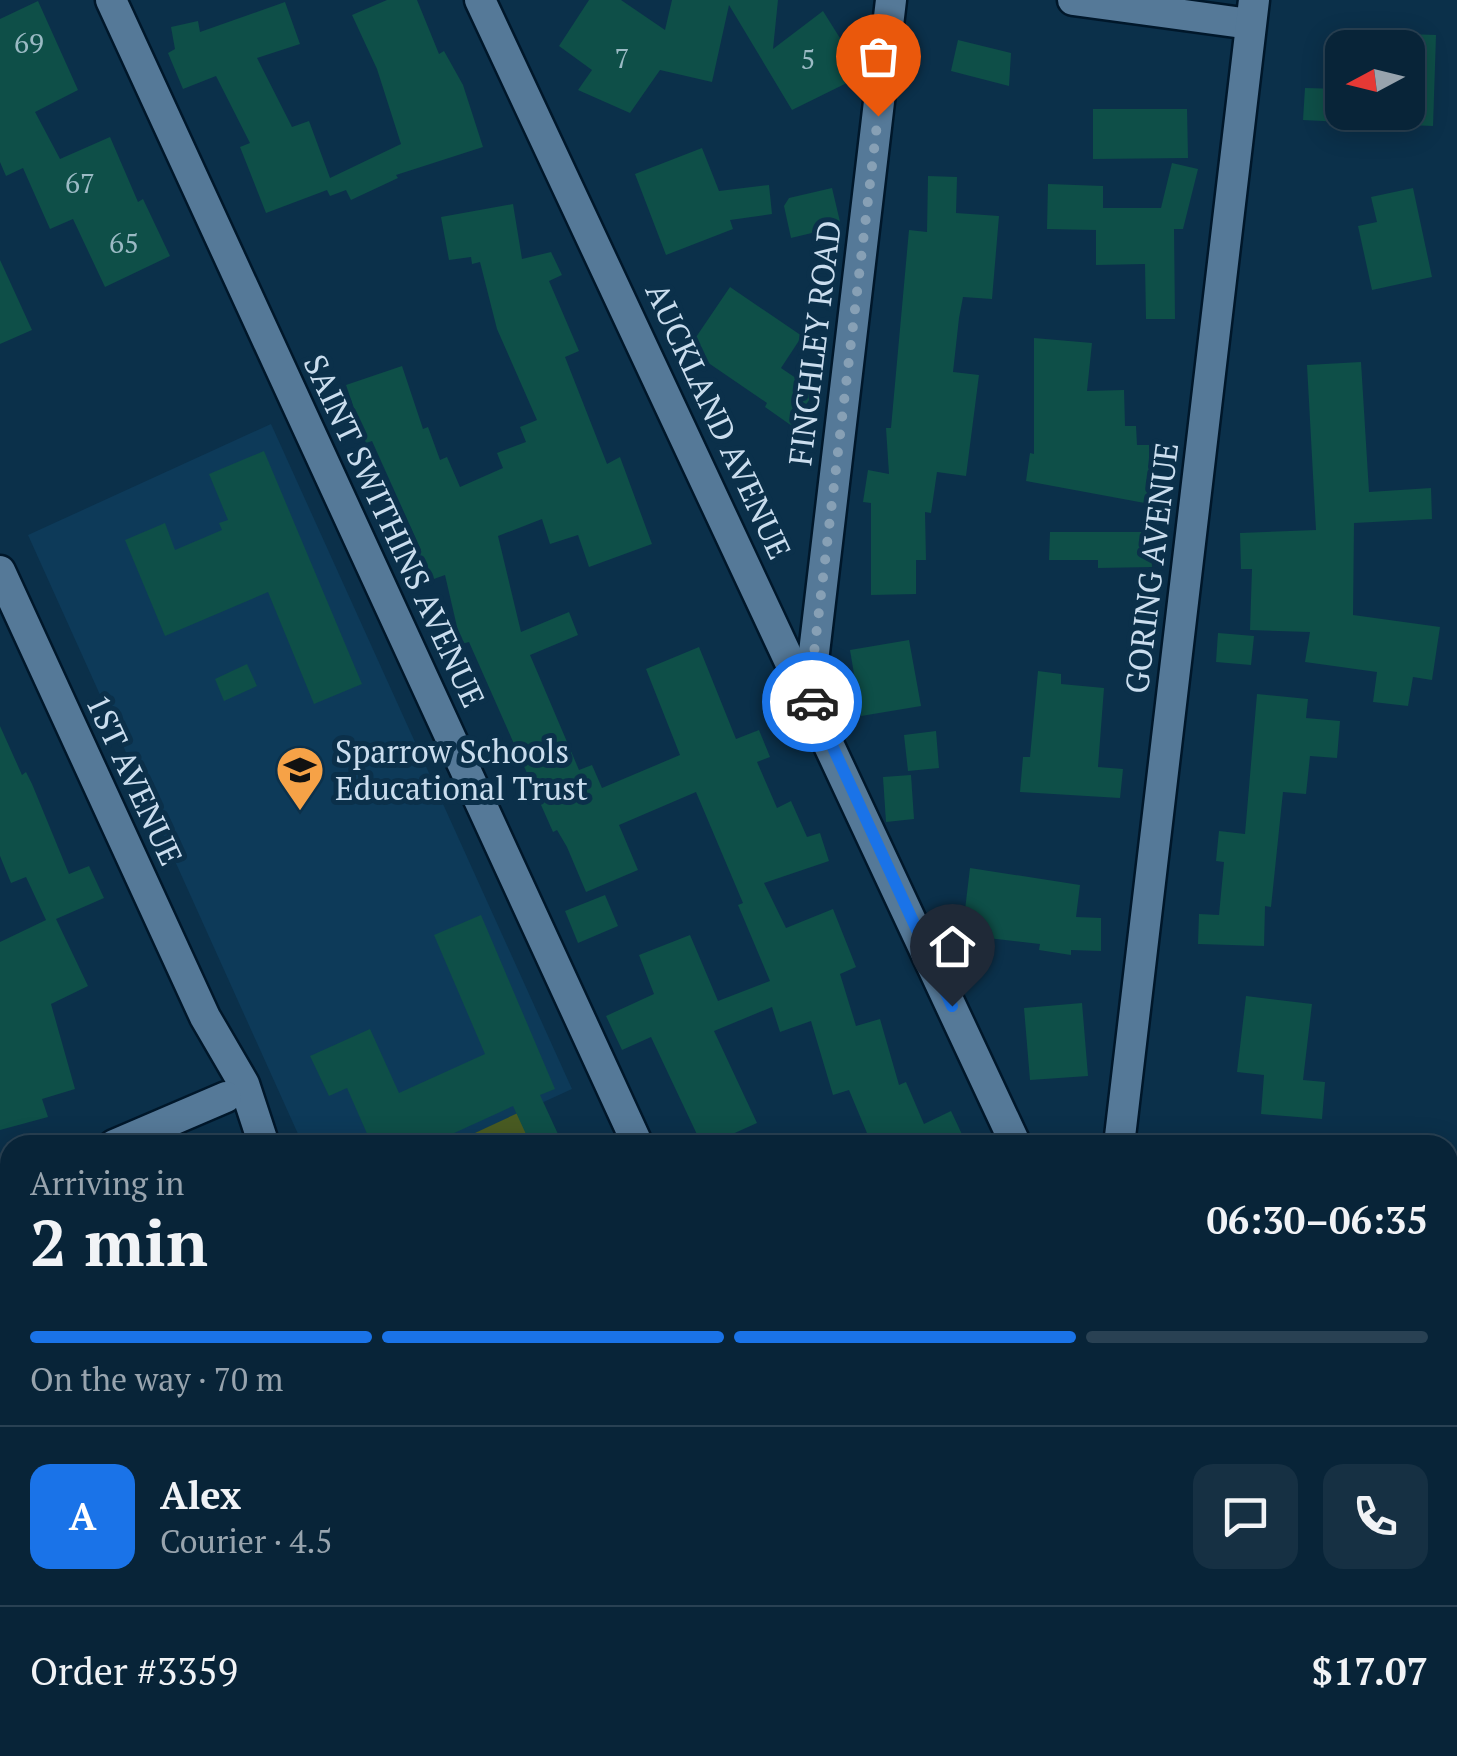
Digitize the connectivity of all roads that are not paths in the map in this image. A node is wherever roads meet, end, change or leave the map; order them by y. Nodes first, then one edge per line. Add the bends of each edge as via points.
1 (111, 0) edge
2 (480, 0) edge
3 (891, 0) edge
4 (1073, 0) edge
5 (1252, 12) edge
6 (0, 572) edge
7 (809, 695) junction
8 (232, 1088) junction
9 (136, 1135) edge
10 (257, 1135) edge
11 (633, 1135) edge
12 (1011, 1135) edge
13 (1121, 1135) edge

1 - 11 street, SAINT SWITHINS AVENUE
2 - 7 street, AUCKLAND AVENUE
3 - 7 street, FINCHLEY ROAD
4 - 5 street
5 - 13 street, GORING AVENUE
6 - 8 street, 1ST AVENUE
7 - 12 street, AUCKLAND AVENUE
8 - 9 street via 192,1096 166,1121
8 - 10 street, 1ST AVENUE

